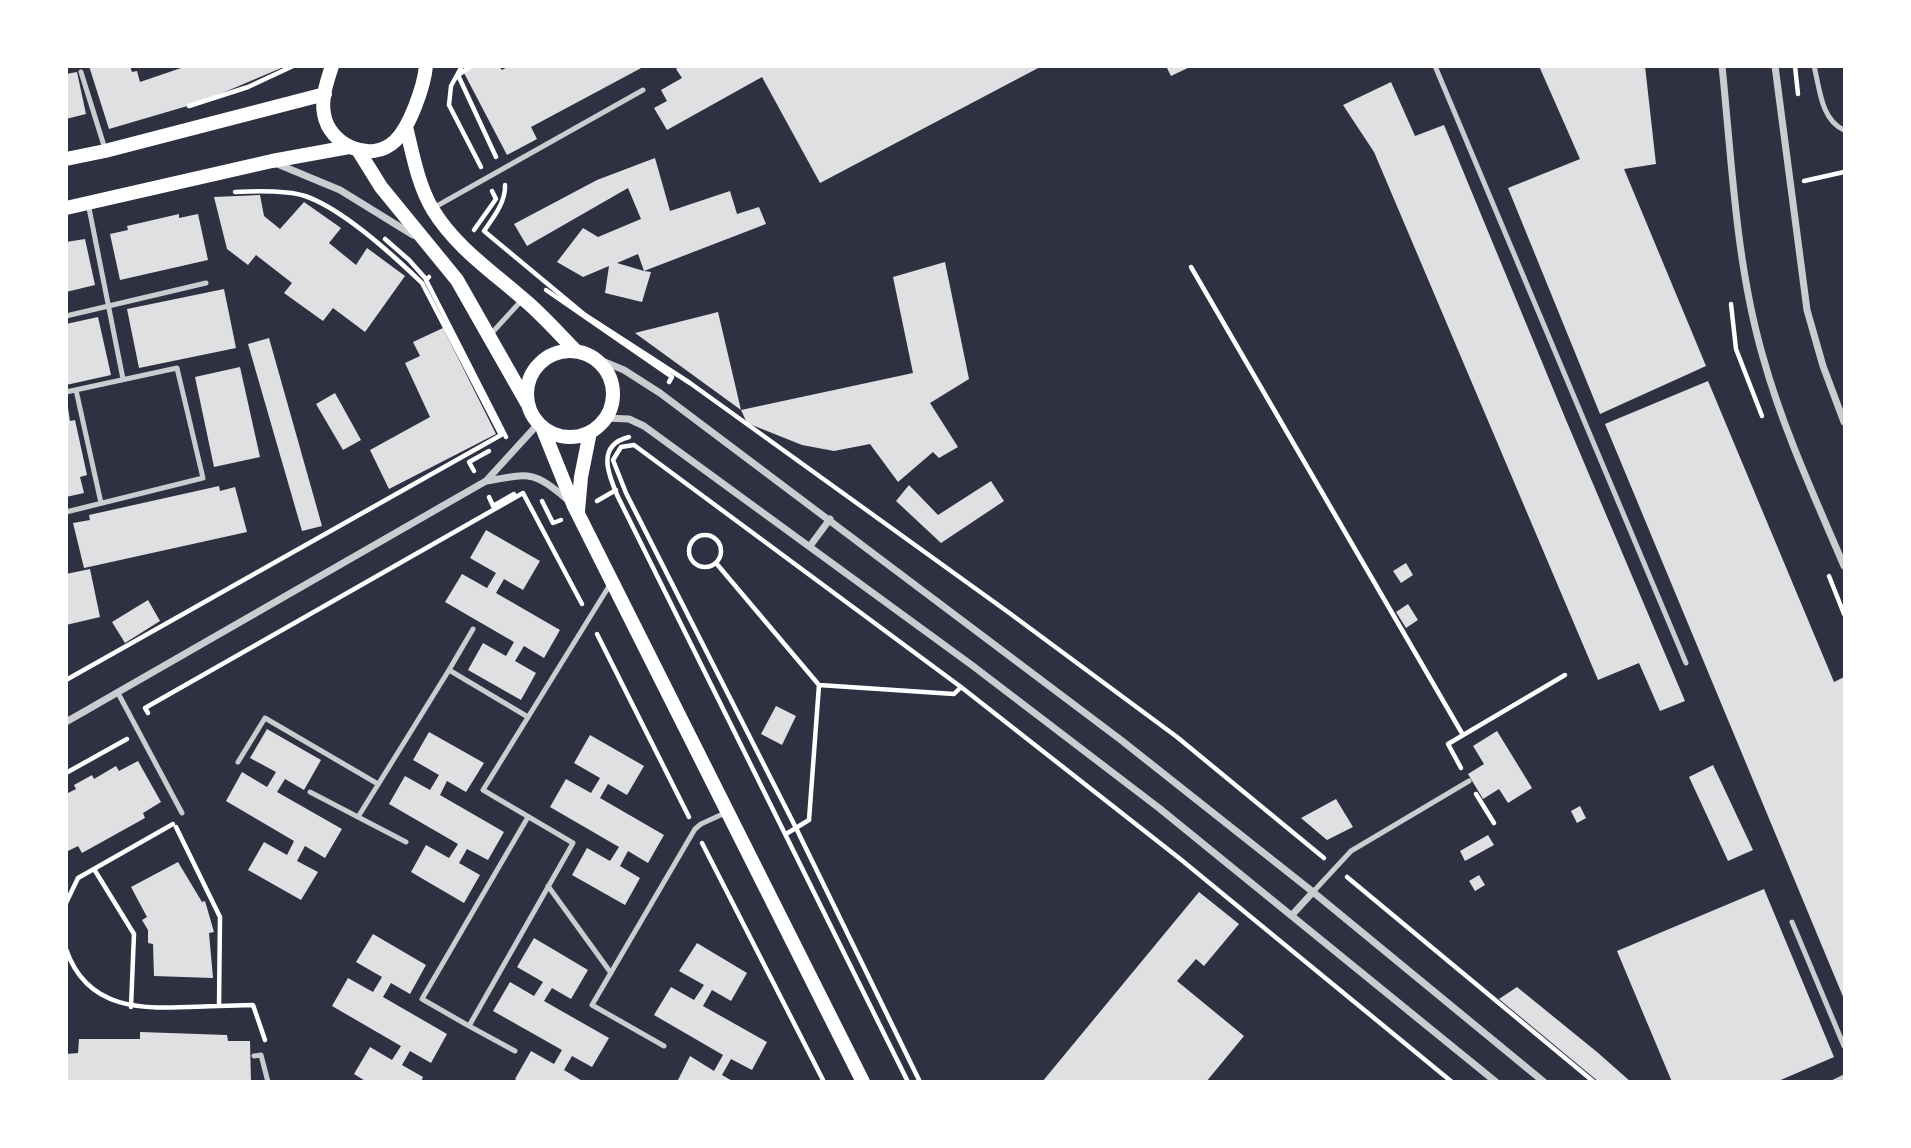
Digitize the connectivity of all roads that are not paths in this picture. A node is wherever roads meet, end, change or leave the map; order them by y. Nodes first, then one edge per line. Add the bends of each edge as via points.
1 (332, 66) edge
2 (1434, 66) edge
3 (1722, 66) edge
4 (1775, 66) edge
5 (1814, 66) edge
6 (427, 67) edge
7 (81, 72) dead end
8 (643, 89) dead end
9 (325, 94) junction
10 (406, 127) junction
11 (1844, 130) edge
12 (354, 148) junction
13 (105, 151) junction
14 (66, 159) edge
15 (272, 161) junction
16 (88, 203) junction
17 (66, 208) edge
18 (432, 208) junction
19 (425, 242) junction
20 (206, 284) dead end
21 (524, 299) junction
22 (108, 306) junction
23 (66, 316) edge
24 (488, 337) junction
25 (575, 351) junction
26 (595, 358) junction
27 (123, 379) junction
28 (76, 390) junction
29 (66, 392) edge
30 (527, 403) junction
31 (605, 418) junction
32 (1844, 422) edge
33 (540, 425) junction
34 (590, 432) junction
35 (486, 481) junction
36 (101, 503) junction
37 (576, 508) junction
38 (66, 512) edge
39 (830, 519) junction
40 (810, 546) junction
41 (1844, 566) edge
42 (612, 580) junction
43 (472, 629) dead end
44 (1686, 663) dead end
45 (449, 670) junction
46 (118, 693) junction
47 (528, 717) junction
48 (66, 722) edge
49 (238, 762) dead end
50 (1469, 781) road end
51 (378, 784) junction
52 (310, 792) dead end
53 (728, 812) junction
54 (182, 813) road end
55 (358, 817) junction
56 (528, 817) junction
57 (406, 842) dead end
58 (548, 886) junction
59 (1313, 892) junction
60 (1292, 915) junction
61 (1792, 922) dead end
62 (611, 973) junction
63 (470, 1026) junction
64 (664, 1046) dead end
65 (1844, 1046) edge
66 (515, 1051) dead end
67 (254, 1056) dead end
68 (1844, 1077) edge
69 (268, 1082) edge
70 (863, 1082) edge
71 (1496, 1082) edge
72 (1544, 1082) edge
73 (1834, 1082) edge

1 - 9 main road
2 - 44 lane
3 - 41 street via 1754,322 1782,417
4 - 32 street via 1809,317
5 - 11 lane via 1827,116
6 - 10 main road
7 - 13 lane
8 - 18 lane
9 - 12 main road via 326,124 333,135
9 - 13 main road
10 - 12 main road via 386,147
10 - 18 main road
12 - 15 main road
12 - 19 main road
13 - 14 main road
15 - 16 main road
15 - 19 street via 340,190
16 - 17 main road
16 - 22 lane
18 - 21 main road via 477,261
19 - 24 main road via 461,287
20 - 22 lane
21 - 24 lane
21 - 25 main road
22 - 23 lane
22 - 27 lane
24 - 30 main road
25 - 26 main road
25 - 30 main road via 553,354 535,367 527,386
26 - 31 main road via 611,380 611,406
26 - 39 street via 660,393
27 - 28 lane
27 - 36 lane via 177,368 203,478
28 - 29 lane
28 - 36 lane
30 - 33 main road
31 - 34 main road
31 - 40 street via 639,422
33 - 34 main road via 560,436
33 - 35 street
33 - 37 main road
34 - 37 main road
35 - 37 street via 531,475
35 - 46 street
36 - 38 lane
37 - 42 main road
39 - 40 street
39 - 59 street
40 - 60 street via 1038,715
42 - 47 lane
42 - 53 main road
43 - 45 lane
45 - 47 lane
45 - 51 lane
46 - 48 street
46 - 54 lane
47 - 56 lane via 483,790
49 - 51 lane via 265,718
50 - 59 lane via 1351,851
51 - 55 lane
52 - 55 lane
53 - 62 lane via 695,829
53 - 70 main road
55 - 57 lane
56 - 58 lane via 573,843
56 - 63 lane via 422,999
58 - 62 lane
58 - 63 lane
59 - 60 street
59 - 72 street
60 - 71 street
61 - 65 lane
62 - 64 lane via 592,1005
63 - 66 lane
67 - 69 lane via 261,1055
68 - 73 lane

